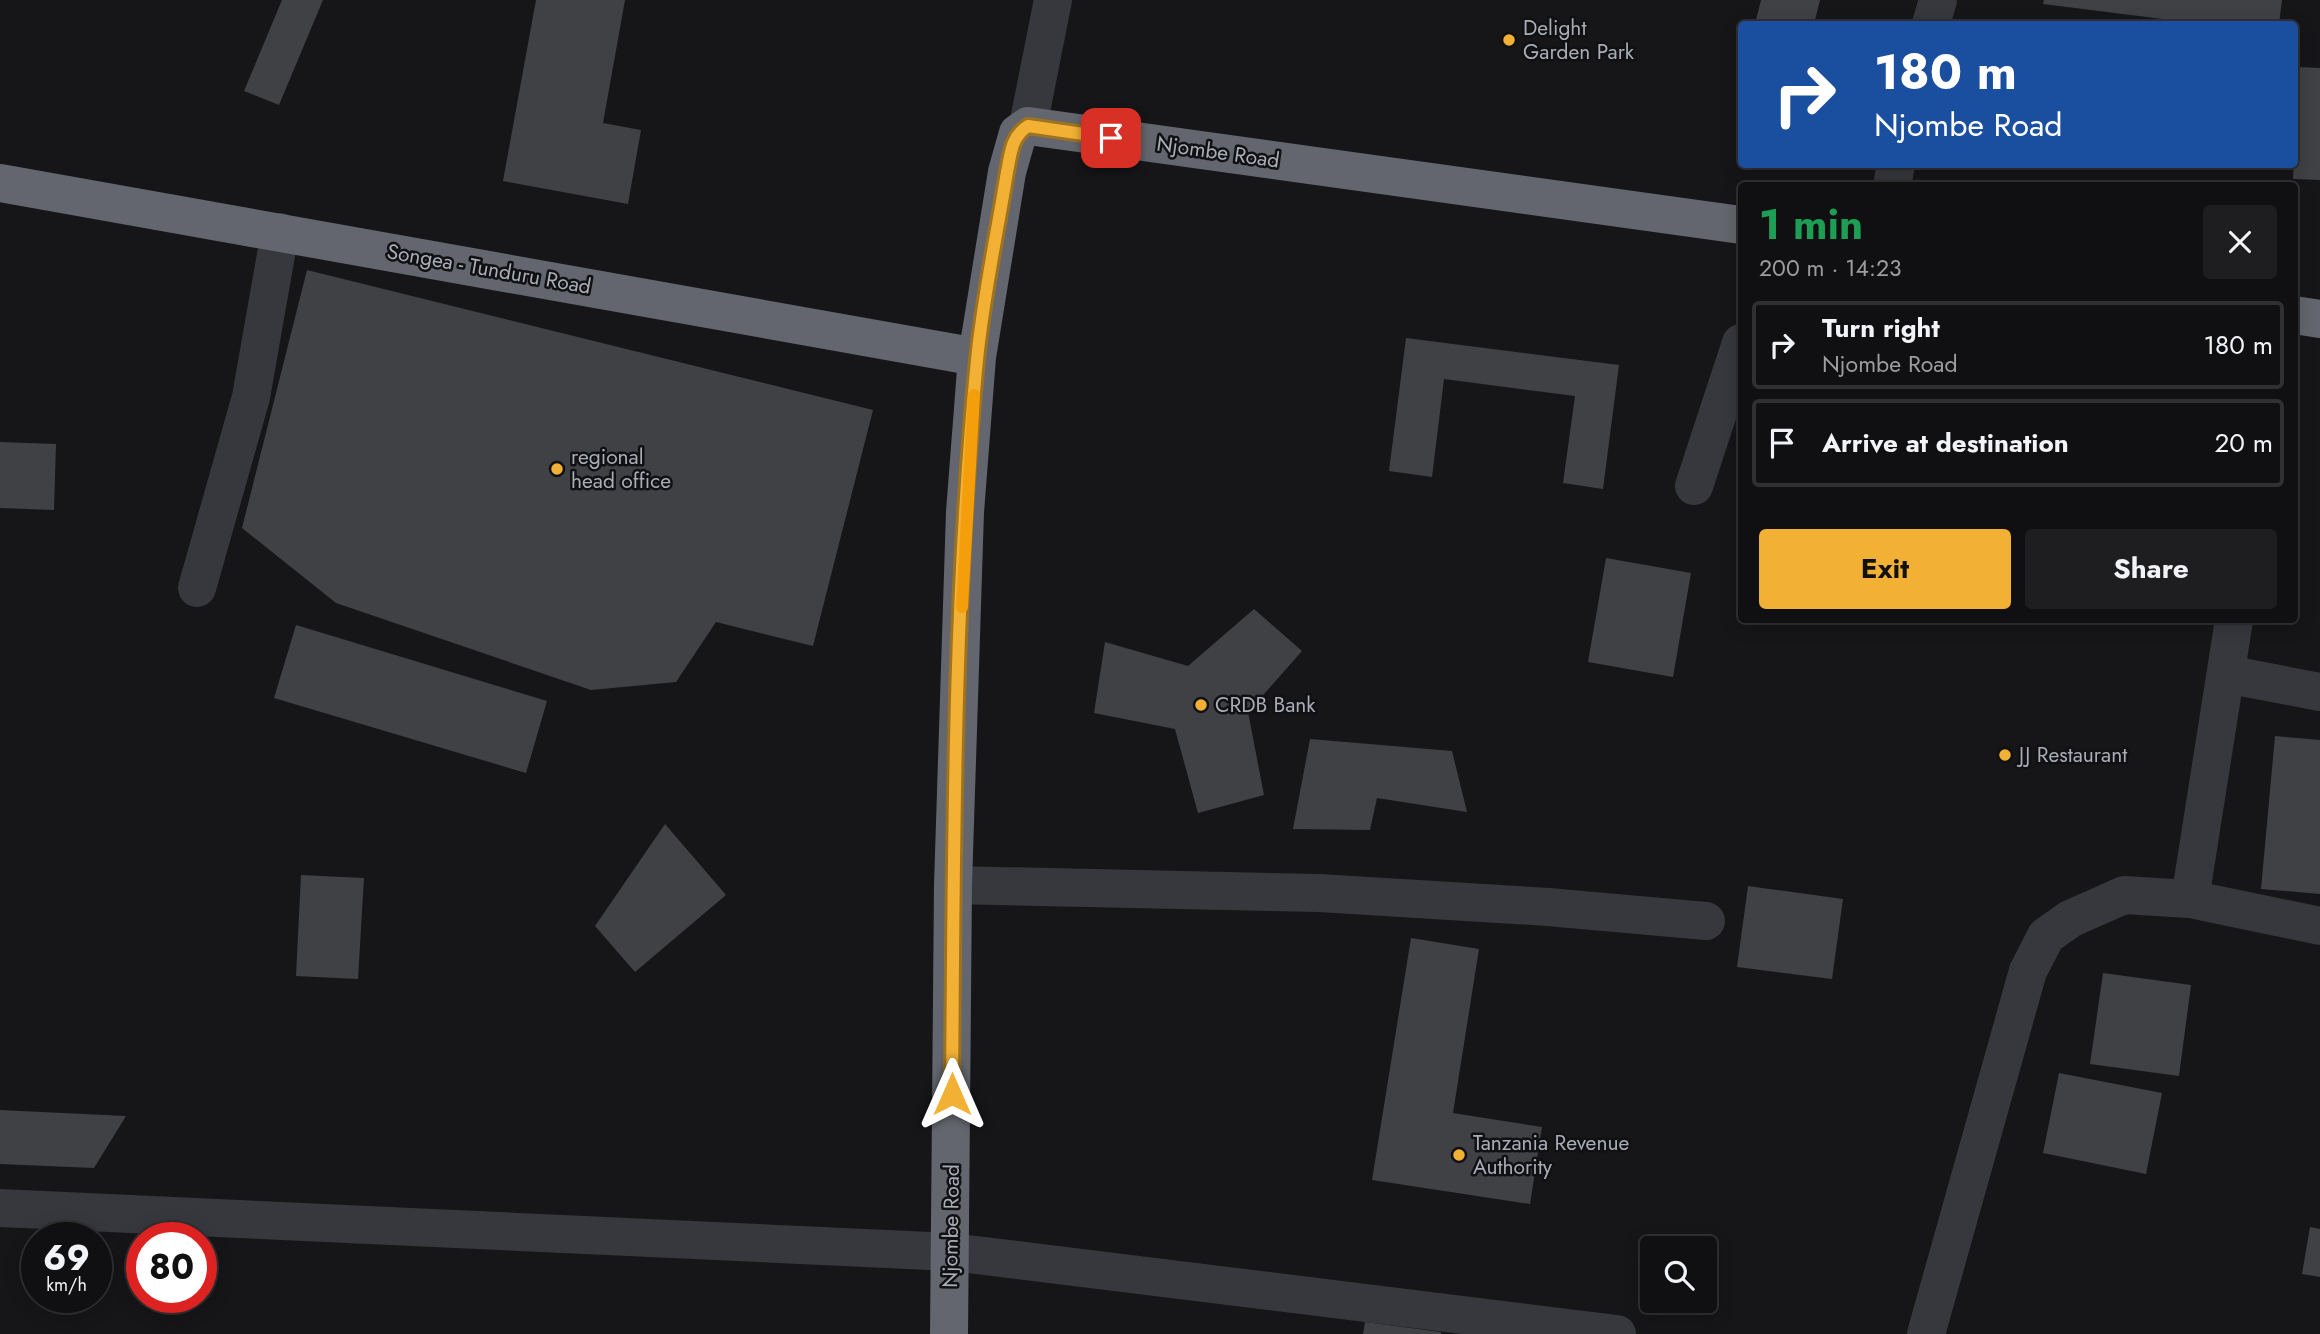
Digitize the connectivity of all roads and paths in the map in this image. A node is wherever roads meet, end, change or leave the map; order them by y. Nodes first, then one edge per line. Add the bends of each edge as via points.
1 (1053, 0) edge
2 (1938, 0) edge
3 (1932, 21) edge
4 (1028, 126) junction
5 (0, 183) edge
6 (1738, 225) edge
7 (280, 232) junction
8 (2298, 316) edge
9 (2320, 319) edge
10 (1738, 353) edge
11 (977, 357) junction
12 (1694, 486) dead end
13 (197, 588) dead end
14 (2234, 623) edge
15 (2225, 674) junction
16 (2320, 692) edge
17 (953, 885) junction
18 (2190, 900) junction
19 (1706, 921) dead end
20 (2320, 926) edge
21 (0, 1208) edge
22 (952, 1252) junction
23 (949, 1334) edge
24 (1617, 1334) edge
25 (1926, 1334) edge

1 - 4 street
2 - 3 street
4 - 6 highway, Njombe Road
4 - 11 highway, Njombe Road via 1012,144
5 - 7 highway, Songea - Tunduru Road
7 - 11 highway, Songea - Tunduru Road
7 - 13 street via 251,397
8 - 9 highway
10 - 12 street
11 - 17 highway, Njombe Road via 965,513
14 - 15 street
15 - 16 street
15 - 18 street
17 - 19 street via 1319,893
17 - 22 highway, Njombe Road
18 - 20 street
18 - 25 street via 2124,895 2070,919 2046,936 2028,971
21 - 22 street
22 - 23 highway, Njombe Road
22 - 24 street

